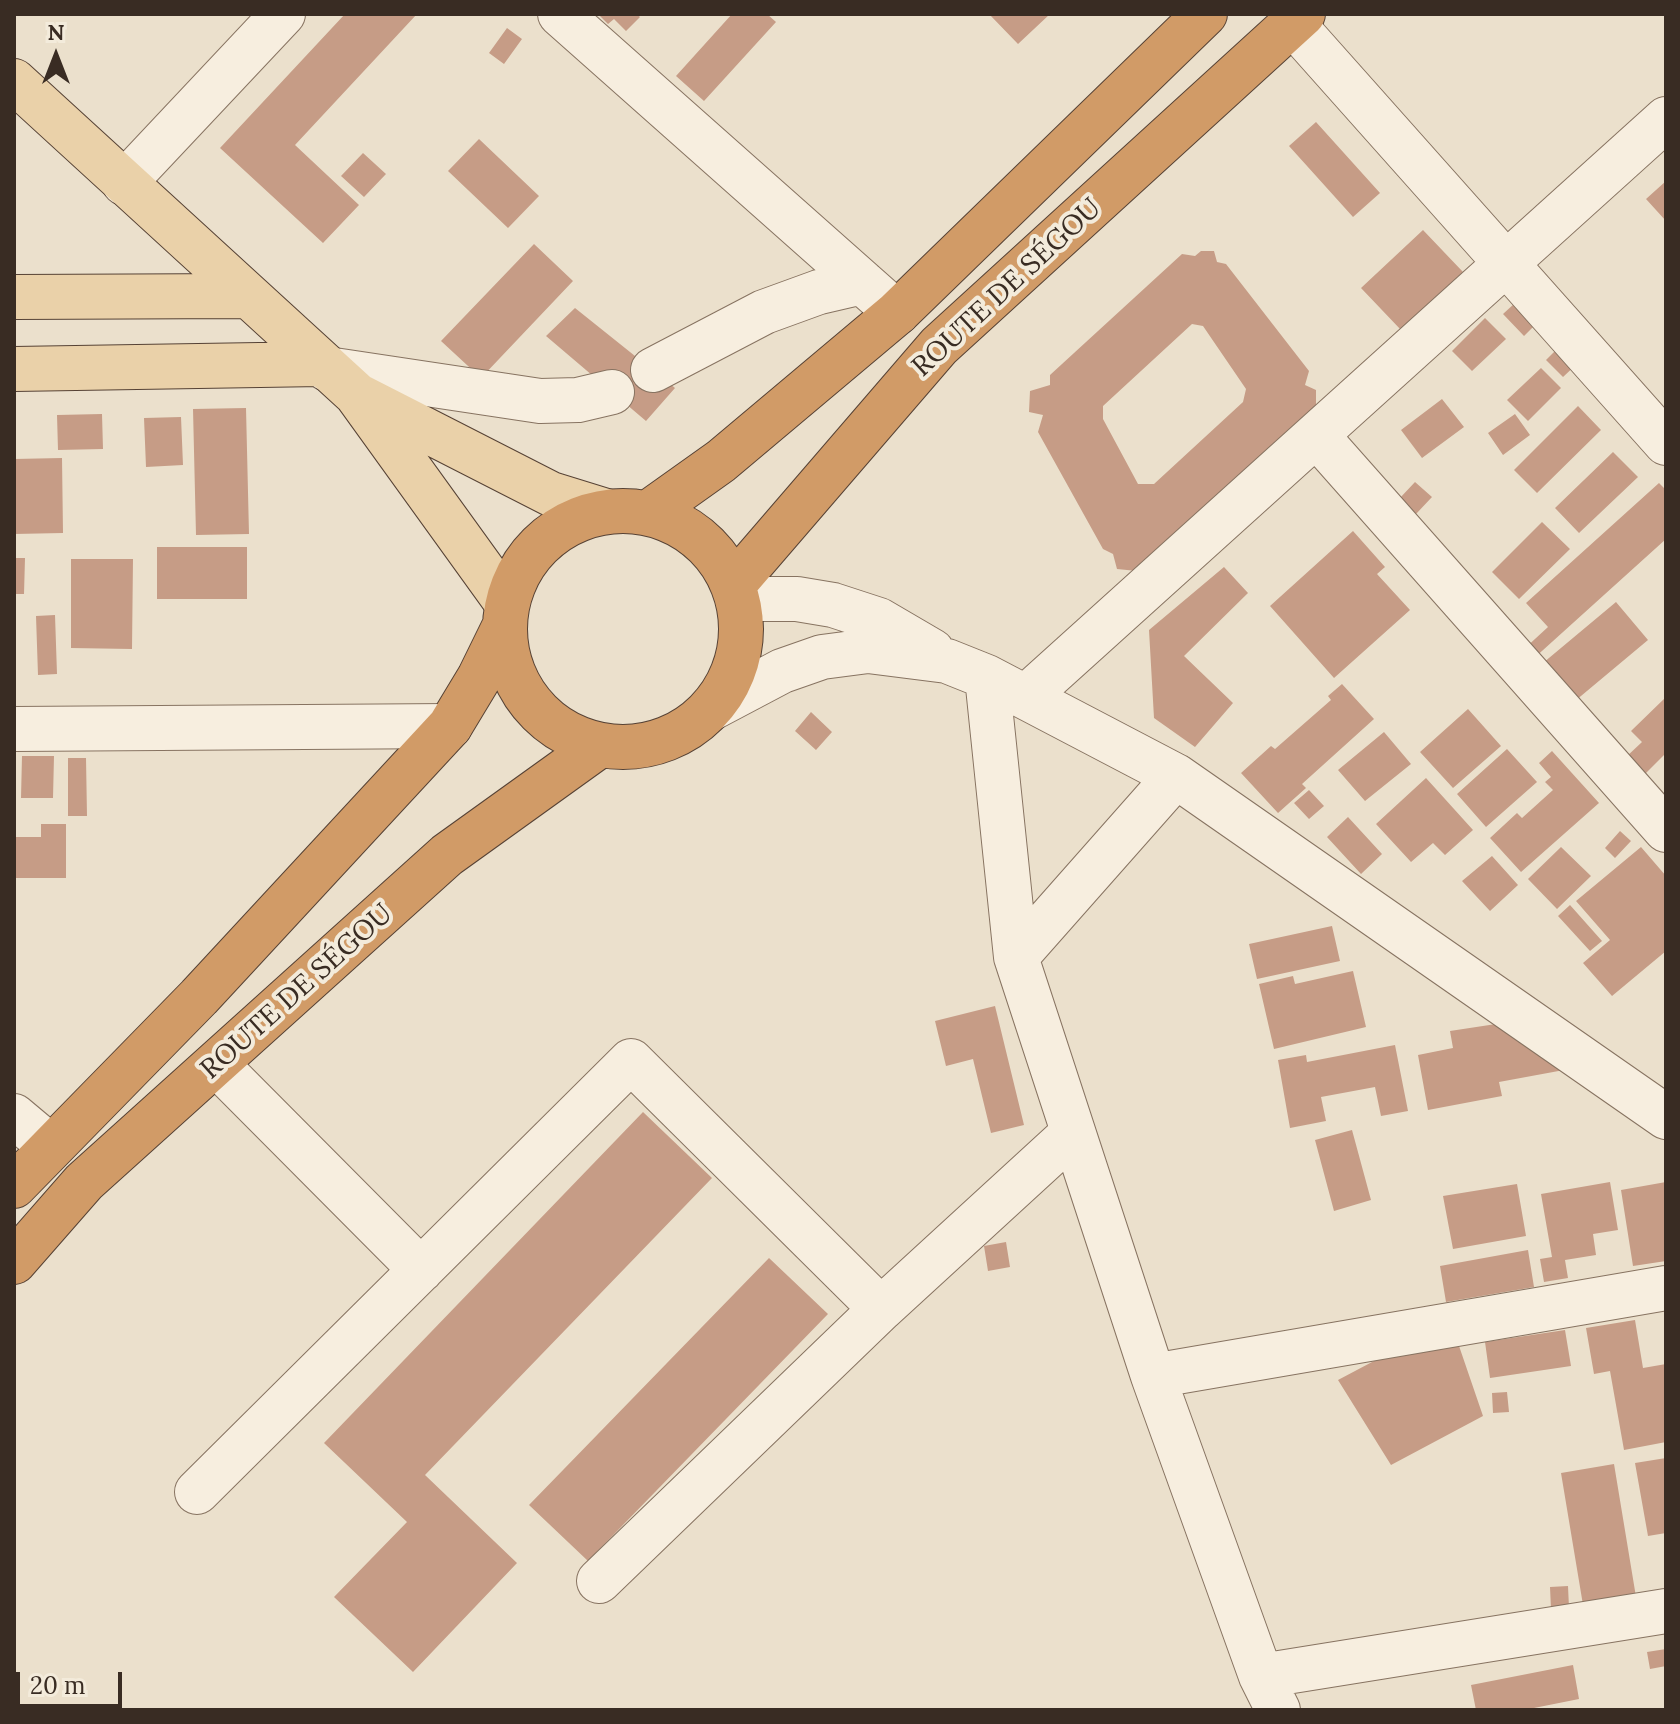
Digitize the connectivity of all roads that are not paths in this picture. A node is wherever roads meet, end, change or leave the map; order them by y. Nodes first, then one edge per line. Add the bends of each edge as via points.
1 (283, 14) edge
2 (560, 14) edge
3 (1205, 14) edge
4 (1298, 19) edge
5 (14, 81) edge
6 (1666, 119) edge
7 (124, 183) junction
8 (1506, 263) junction
9 (862, 282) junction
10 (245, 296) junction
11 (14, 297) edge
12 (897, 313) junction
13 (14, 369) edge
14 (653, 370) dead end
15 (334, 376) junction
16 (612, 392) dead end
17 (1317, 436) junction
18 (1666, 443) edge
19 (627, 512) junction
20 (736, 591) junction
21 (505, 614) junction
22 (947, 661) junction
23 (987, 677) junction
24 (1028, 695) junction
25 (712, 708) junction
26 (450, 726) junction
27 (14, 729) edge
28 (600, 745) junction
29 (1176, 776) junction
30 (1666, 830) edge
31 (1016, 957) junction
32 (217, 1065) junction
33 (14, 1116) edge
34 (1666, 1117) edge
35 (1073, 1133) junction
36 (51, 1147) junction
37 (14, 1186) edge
38 (14, 1262) edge
39 (421, 1270) junction
40 (1666, 1288) edge
41 (881, 1309) junction
42 (1153, 1376) junction
43 (197, 1492) dead end
44 (599, 1581) dead end
45 (1666, 1611) edge
46 (1269, 1693) edge

1 - 7 street
2 - 9 street
3 - 12 highway, ROUTE DE SÉGOU
4 - 8 street
4 - 20 highway, ROUTE DE SÉGOU via 939,346
5 - 7 main road
6 - 8 street
7 - 10 main road
8 - 17 street
8 - 18 street
9 - 12 street
9 - 14 street via 764,312
10 - 11 main road
10 - 15 main road
12 - 19 highway, ROUTE DE SÉGOU via 721,461
13 - 15 main road
15 - 16 street via 540,401
15 - 19 main road via 525,482
15 - 21 main road
17 - 24 street
17 - 30 street
19 - 20 highway via 684,527 714,551
19 - 21 highway, ROUTE DE SÉGOU via 562,527 527,559
20 - 22 street via 833,605 879,620
20 - 25 highway via 742,637 733,675
21 - 26 highway, ROUTE DE SÉGOU via 479,678
21 - 28 highway via 510,667 530,703 561,730
22 - 23 street
22 - 25 street via 868,651 822,657 782,671
23 - 24 street
23 - 31 street
24 - 29 street
25 - 28 highway via 680,733 654,742
26 - 27 street
26 - 36 highway, ROUTE DE SÉGOU via 199,997
28 - 32 highway, ROUTE DE SÉGOU via 447,855
29 - 31 street
29 - 34 street
31 - 35 street
32 - 38 highway, ROUTE DE SÉGOU via 84,1182
32 - 39 street
33 - 36 street
35 - 41 street
35 - 42 street
36 - 37 highway, ROUTE DE SÉGOU
39 - 41 street via 631,1061
39 - 43 street
40 - 42 street
41 - 44 street
42 - 46 street
45 - 46 street

